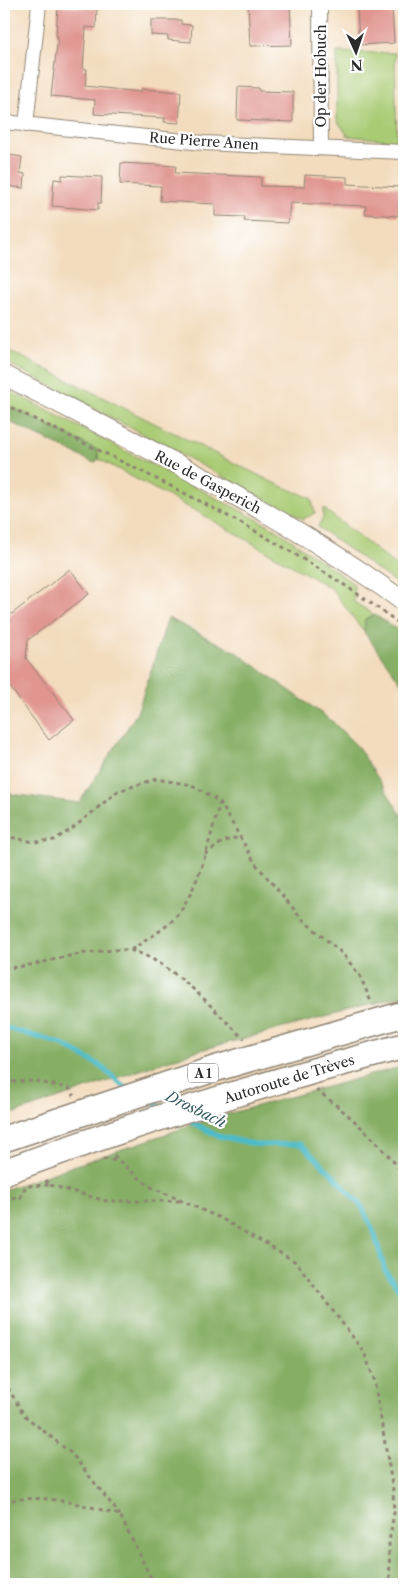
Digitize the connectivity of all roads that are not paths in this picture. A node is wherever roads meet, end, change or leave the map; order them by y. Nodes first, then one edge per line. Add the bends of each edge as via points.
1 (39, 4) edge
2 (320, 4) edge
3 (4, 122) edge
4 (26, 124) junction
5 (322, 148) junction
6 (404, 152) edge
7 (4, 375) edge
8 (404, 602) edge
9 (404, 1014) edge
10 (404, 1046) edge
11 (4, 1139) edge
12 (4, 1172) edge

1 - 4 street
2 - 5 street, Op der Hobuch
3 - 4 street, Rue Pierre Anen
4 - 5 street, Rue Pierre Anen via 203,142
5 - 6 street, Rue Pierre Anen
7 - 8 main road, Rue de Gasperich via 226,490 339,557
9 - 11 highway, A 1, bridge via 223,1067
10 - 12 highway, Autoroute de Trèves / A 1, bridge via 116,1132

